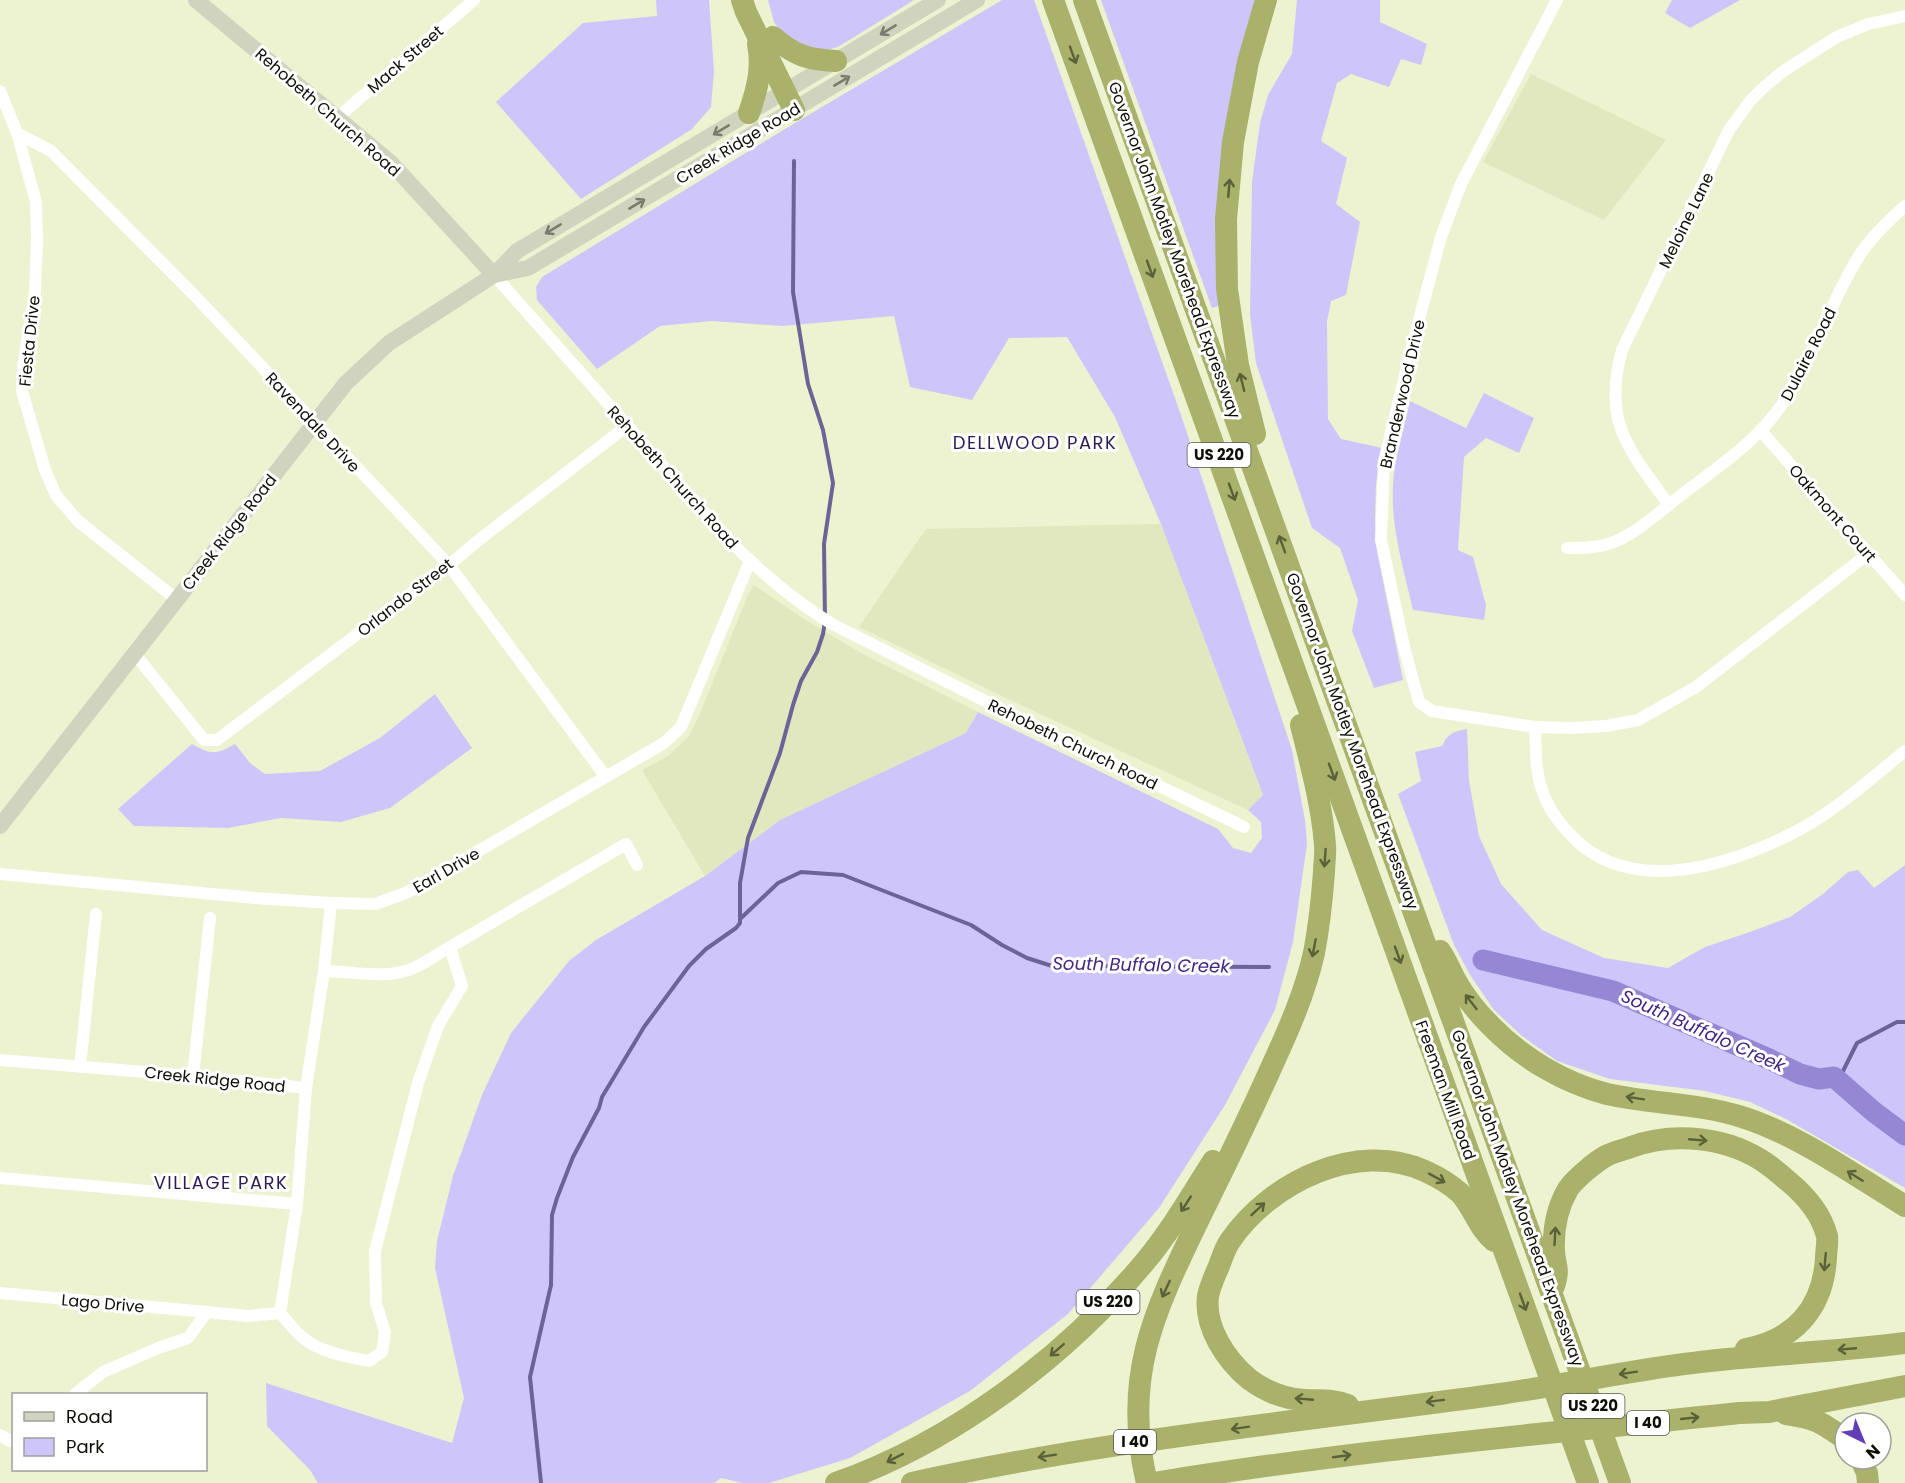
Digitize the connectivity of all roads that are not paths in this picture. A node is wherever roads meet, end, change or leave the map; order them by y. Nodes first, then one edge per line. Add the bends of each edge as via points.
1 (196, 0) edge
2 (742, 0) edge
3 (759, 0) edge
4 (938, 0) edge
5 (977, 0) edge
6 (1053, 0) edge
7 (1084, 0) edge
8 (1266, 0) edge
9 (1557, 0) edge
10 (466, 2) edge
11 (1905, 16) edge
12 (764, 34) junction
13 (836, 61) junction
14 (0, 91) edge
15 (795, 97) junction
16 (749, 113) junction
17 (337, 118) junction
18 (17, 133) junction
19 (1905, 206) edge
20 (494, 275) junction
21 (314, 423) junction
22 (627, 426) junction
23 (1761, 430) junction
24 (1251, 459) junction
25 (1669, 505) junction
26 (1567, 548) dead end
27 (1868, 554) junction
28 (750, 561) junction
29 (449, 565) junction
30 (1905, 596) edge
31 (176, 599) junction
32 (134, 653) junction
33 (1305, 697) junction
34 (1535, 727) junction
35 (1905, 751) edge
36 (606, 777) junction
37 (0, 826) edge
38 (1244, 827) dead end
39 (637, 865) dead end
40 (0, 874) edge
41 (331, 903) junction
42 (96, 914) dead end
43 (210, 918) dead end
44 (1423, 934) junction
45 (450, 947) junction
46 (324, 970) junction
47 (1290, 1027) junction
48 (0, 1060) edge
49 (80, 1067) junction
50 (194, 1076) junction
51 (306, 1089) junction
52 (0, 1178) edge
53 (297, 1204) junction
54 (1905, 1206) edge
55 (1503, 1248) junction
56 (0, 1293) edge
57 (1551, 1293) junction
58 (207, 1312) junction
59 (280, 1313) junction
60 (1905, 1343) edge
61 (1686, 1364) junction
62 (1905, 1386) edge
63 (77, 1393) edge
64 (1361, 1411) junction
65 (1769, 1412) junction
66 (1833, 1431) edge
67 (1585, 1474) edge
68 (1617, 1474) edge
69 (1229, 1478) edge
70 (836, 1483) edge
71 (912, 1483) edge
72 (1147, 1483) edge
73 (1154, 1483) edge

1 - 17 main road, Rehobeth Church Road
2 - 12 highway
3 - 12 highway
4 -> 13 main road, Creek Ridge Road
15 -> 5 main road, Creek Ridge Road
6 -> 33 highway, Governor John Motley Morehead Expressway / US 220
7 - 24 highway, Governor John Motley Morehead Expressway / US 220
24 -> 8 highway via 1257,440 1238,365 1227,289 1226,219 1233,142 1248,62
9 - 34 street, Branderwood Drive via 1461,184 1441,237 1384,462 1381,540 1419,702 1432,711
10 - 17 street, Mack Street
11 - 25 street, Meloine Lane via 1868,24 1837,37 1782,72 1750,101 1730,130 1622,350 1616,411 1624,439
12 - 13 highway via 804,57
12 - 15 highway
12 - 16 highway via 759,80
13 - 15 main road, Creek Ridge Road
14 - 18 street
15 - 16 main road, Creek Ridge Road
20 -> 15 main road, Creek Ridge Road via 528,268
16 -> 20 main road, Creek Ridge Road via 516,251
17 - 20 main road, Rehobeth Church Road via 391,163
18 - 21 street, Ravendale Drive via 51,151
18 - 31 street, Fiesta Drive via 36,202 37,240 35,291 22,391 45,470 56,495 78,521
19 - 23 street, Dulaire Road via 1859,255 1798,379
20 - 21 main road, Creek Ridge Road via 389,343 346,383
20 - 22 street, Rehobeth Church Road
21 - 29 street, Ravendale Drive
21 - 31 main road, Creek Ridge Road
22 - 28 street, Rehobeth Church Road
22 - 29 street, Orlando Street
23 - 25 street, Dulaire Road
23 - 27 street, Oakmont Court
44 -> 24 highway, Governor John Motley Morehead Expressway / US 220
25 - 26 street, Dulaire Road via 1608,544
27 - 30 street, Oakmont Court
27 - 34 street, Branderwood Drive via 1696,687 1638,720 1606,726
28 - 36 street, Earl Drive via 681,727 664,743
28 - 38 street, Rehobeth Church Road via 832,624
29 - 32 street, Orlando Street via 217,740 204,740
29 - 36 street, Ravendale Drive
31 - 32 main road, Creek Ridge Road
32 - 37 main road, Creek Ridge Road
33 -> 47 highway, US 220 via 1301,722 1325,847 1313,955
33 -> 55 highway, Freeman Mill Road
34 - 35 street via 1542,790 1556,818 1578,843 1606,860 1654,872 1722,862 1789,836
36 - 41 street, Earl Drive via 408,892 375,904
39 - 45 street via 626,844
40 - 41 street, Earl Drive
41 - 46 street
42 - 49 street
43 - 50 street
54 -> 44 highway via 1823,1156 1742,1117 1607,1094 1555,1074 1512,1046 1490,1026 1467,998 1442,953
44 - 57 highway, Governor John Motley Morehead Expressway / US 220
45 - 46 street via 409,970 375,975
45 - 59 street via 462,986 438,1026 418,1083 375,1251 376,1303 385,1332 382,1352 369,1361 325,1350 304,1339
46 - 51 street
47 -> 70 highway, US 220 via 1167,1233 1080,1330 992,1401 892,1460
47 -> 72 highway via 1161,1300 1144,1350 1137,1411
48 - 49 street, Creek Ridge Road
49 - 50 street, Creek Ridge Road
50 - 51 street, Creek Ridge Road
51 - 53 street, Creek Ridge Road
52 - 53 street
53 - 59 street, Creek Ridge Road
64 -> 55 highway via 1339,1401 1277,1395 1249,1379 1227,1356 1211,1323 1208,1294 1228,1243 1239,1229 1290,1184 1332,1168 1388,1161 1405,1163 1443,1180 1460,1194 1486,1234
55 -> 67 highway, Freeman Mill Road
56 - 58 street, Lago Drive
57 -> 61 highway via 1558,1273 1554,1251 1556,1220 1563,1199 1569,1187 1605,1156 1640,1144 1696,1139 1731,1146 1766,1163 1811,1203 1827,1237 1817,1300 1810,1313 1780,1337
57 - 68 highway, Governor John Motley Morehead Expressway / US 220
58 - 59 street, Lago Drive via 247,1316
58 - 63 street via 188,1338 103,1372
60 -> 61 highway, I 40
61 -> 64 highway, I 40 via 1500,1394
62 - 65 highway, I 40
64 -> 71 highway, I 40 via 1091,1448
65 - 66 highway via 1809,1417
69 -> 65 highway, I 40 via 1384,1451
69 - 73 highway, I 40

